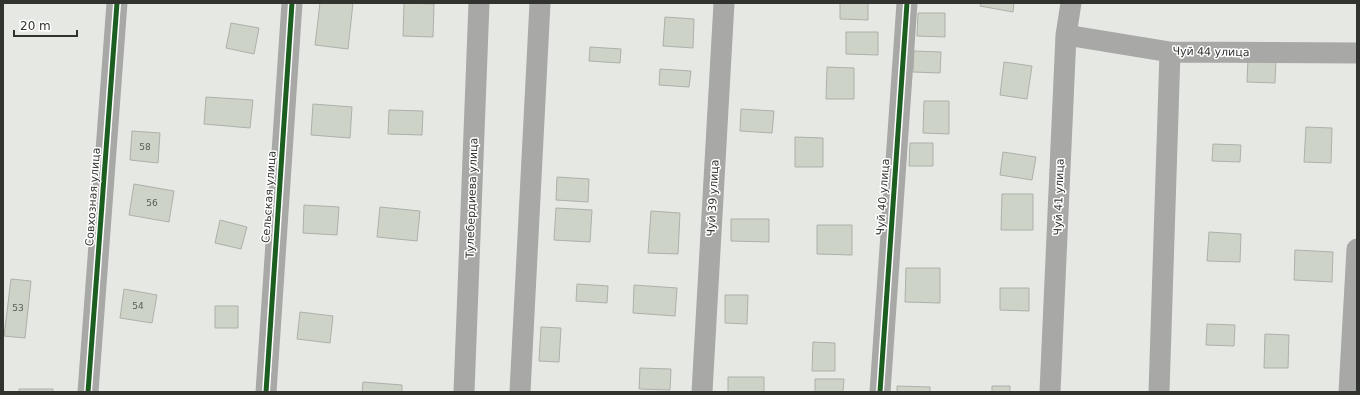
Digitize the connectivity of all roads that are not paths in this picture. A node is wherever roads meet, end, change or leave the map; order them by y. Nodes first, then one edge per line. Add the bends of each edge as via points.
1 (117, 3) edge
2 (292, 3) edge
3 (479, 3) edge
4 (540, 3) edge
5 (724, 3) edge
6 (907, 3) edge
7 (1071, 3) edge
8 (1066, 35) junction
9 (1170, 52) junction
10 (1357, 53) edge
11 (1357, 249) edge
12 (88, 392) edge
13 (266, 392) edge
14 (464, 392) edge
15 (520, 392) edge
16 (702, 392) edge
17 (880, 392) edge
18 (1050, 392) edge
19 (1159, 392) edge
20 (1349, 392) edge

1 - 12 street, Совхозная улица
2 - 13 street, Сельская улица
3 - 14 street, Тулебердиева улица
4 - 15 street
5 - 16 street, Чуй 39 улица
6 - 17 street, Чуй 40 улица
7 - 8 street, Чуй 41 улица
8 - 9 street, Чуй 44 улица
8 - 18 street, Чуй 41 улица
9 - 10 street, Чуй 44 улица
9 - 19 street
11 - 20 street

